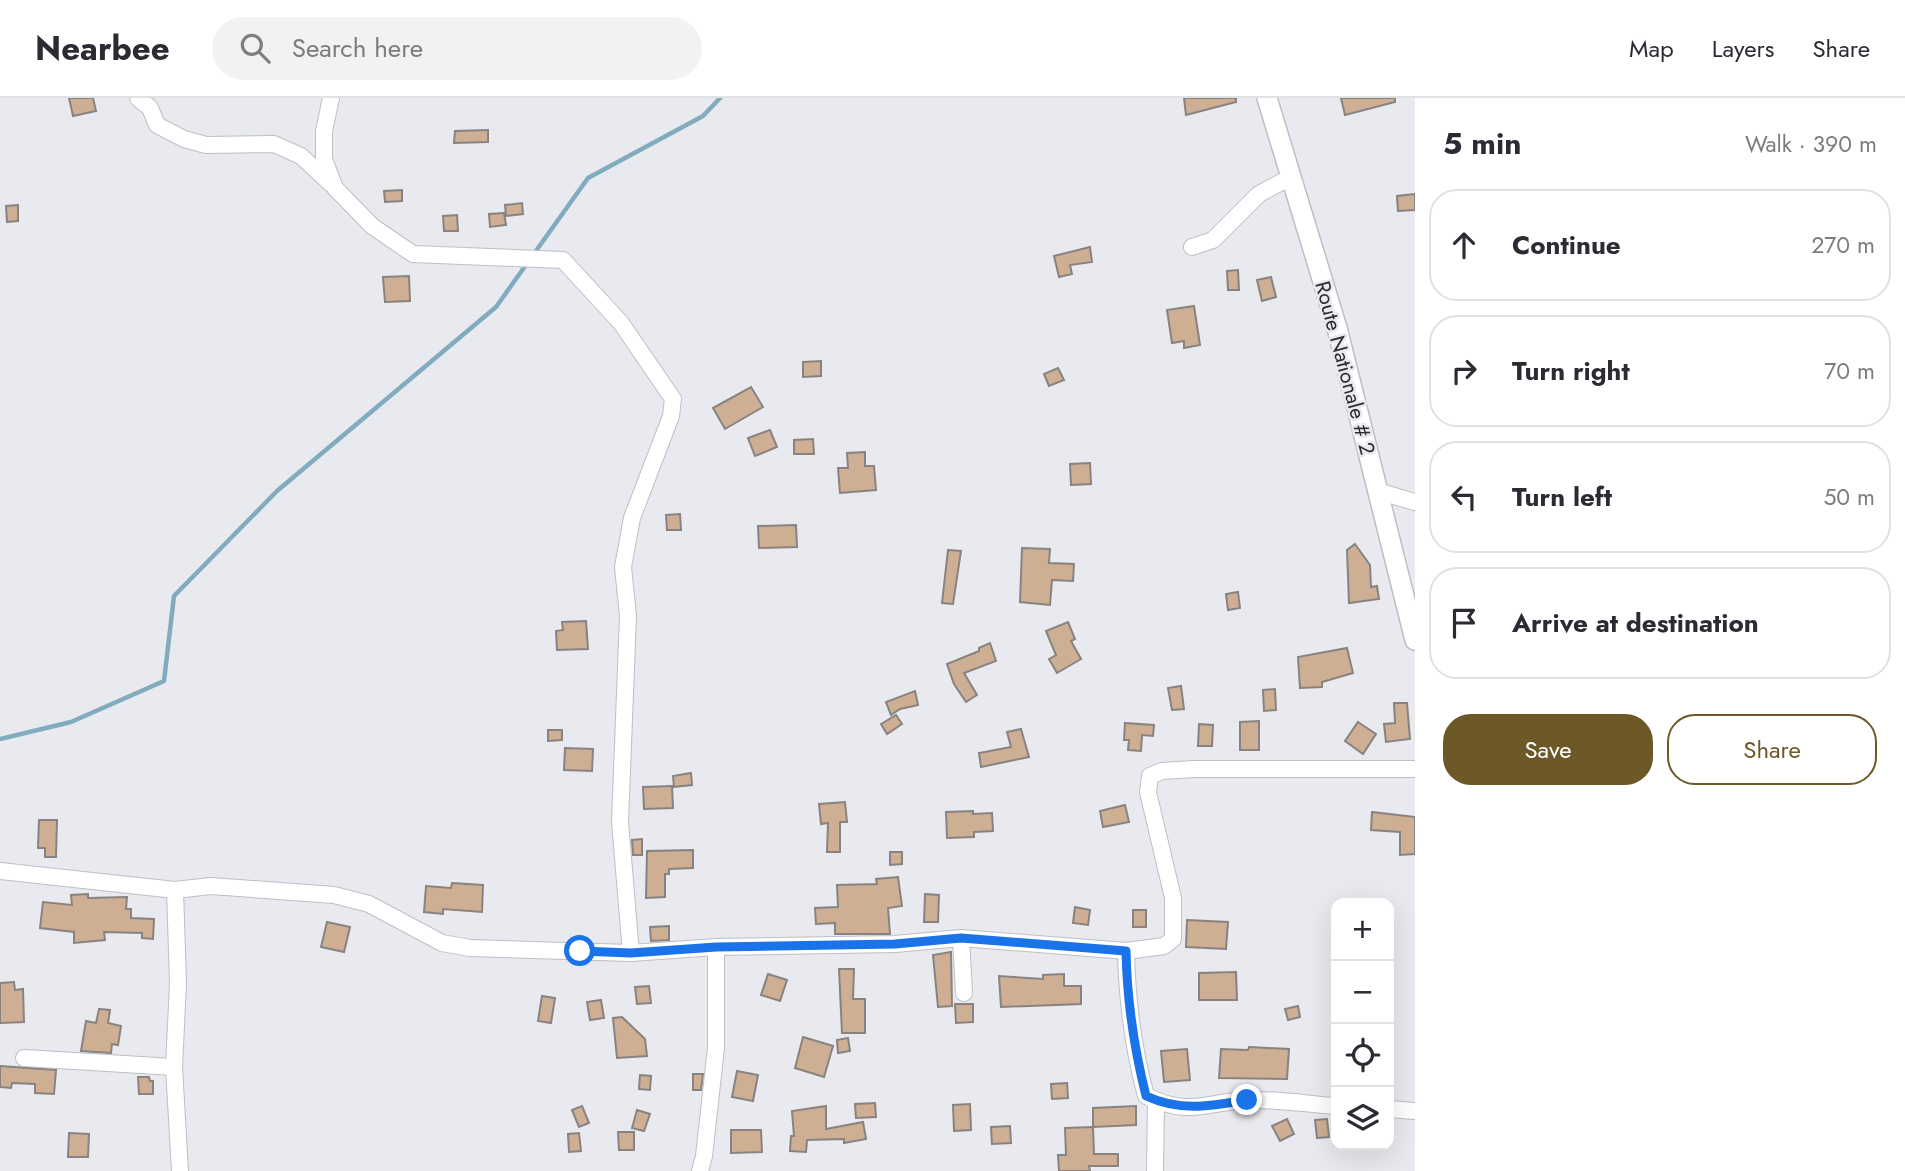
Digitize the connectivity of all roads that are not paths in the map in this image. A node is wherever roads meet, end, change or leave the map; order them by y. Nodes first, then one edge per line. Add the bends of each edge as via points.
1 (138, 98) edge
2 (331, 98) edge
3 (1267, 98) edge
4 (1291, 177) junction
5 (335, 188) junction
6 (1192, 247) dead end
7 (1377, 491) junction
8 (1415, 502) edge
9 (1415, 640) edge
10 (1415, 769) edge
11 (0, 871) edge
12 (175, 890) junction
13 (961, 938) junction
14 (716, 947) junction
15 (1126, 951) junction
16 (631, 953) junction
17 (964, 993) dead end
18 (24, 1058) dead end
19 (174, 1067) junction
20 (1156, 1101) junction
21 (1331, 1106) edge
22 (1394, 1109) edge
23 (1415, 1111) edge
24 (180, 1171) edge
25 (699, 1171) edge
26 (1155, 1171) edge

1 - 5 street via 150,108 157,125 184,139 206,145 274,144 301,156
2 - 5 street via 324,159
3 - 4 main road, Route Nationale # 2
4 - 6 street via 1259,194 1213,240
4 - 7 main road, Route Nationale # 2 via 1337,328
5 - 16 street via 372,226 413,254 563,260 621,323 673,399 671,416 632,518 623,567 628,617 620,822
7 - 8 street
7 - 9 main road, Route Nationale # 2
10 - 15 street via 1195,769 1150,776 1148,792 1172,898 1173,939 1164,946
11 - 12 street
12 - 16 street via 211,886 334,895 369,904 443,943 470,948
12 - 19 street via 178,983
13 - 14 street via 895,944
13 - 15 street
13 - 17 street
14 - 16 street
14 - 25 street via 716,1048
15 - 20 street via 1135,1053 1146,1096
18 - 19 street
19 - 24 street
20 - 21 street via 1195,1109 1247,1100
20 - 26 street
22 - 23 street

